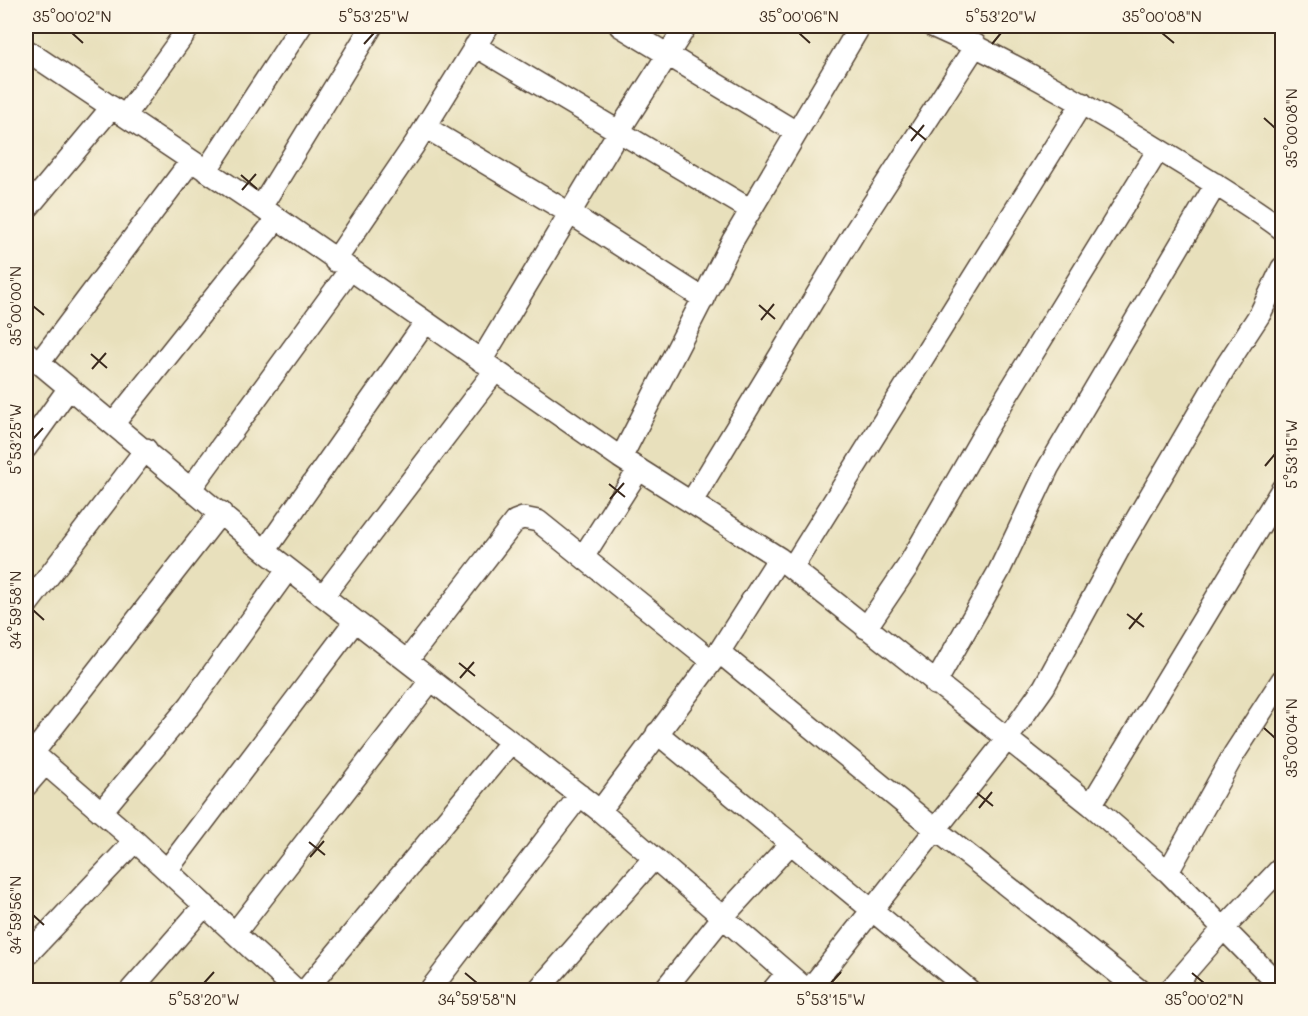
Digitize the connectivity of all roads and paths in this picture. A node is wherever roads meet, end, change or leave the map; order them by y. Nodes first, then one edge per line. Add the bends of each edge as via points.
1 (190, 26) edge
2 (301, 26) edge
3 (372, 26) edge
4 (488, 26) edge
5 (620, 26) edge
6 (686, 26) edge
7 (860, 26) edge
8 (932, 26) edge
9 (976, 45) junction
10 (475, 46) junction
11 (26, 50) edge
12 (668, 54) junction
13 (1082, 103) junction
14 (118, 112) junction
15 (425, 127) junction
16 (619, 131) junction
17 (796, 132) junction
18 (1158, 150) junction
19 (198, 166) junction
20 (1216, 184) junction
21 (26, 210) edge
22 (751, 210) junction
23 (268, 214) junction
24 (571, 214) junction
25 (1282, 229) edge
26 (342, 266) junction
27 (1282, 268) edge
28 (704, 299) junction
29 (425, 323) junction
30 (32, 358) edge
31 (488, 366) junction
32 (69, 388) junction
33 (114, 423) junction
34 (26, 448) edge
35 (146, 449) junction
36 (621, 458) junction
37 (639, 469) junction
38 (191, 488) junction
39 (1282, 489) edge
40 (692, 501) junction
41 (220, 512) junction
42 (265, 551) junction
43 (583, 557) junction
44 (785, 563) junction
45 (288, 569) junction
46 (323, 596) junction
47 (26, 606) edge
48 (355, 621) junction
49 (866, 628) junction
50 (715, 656) junction
51 (407, 661) junction
52 (431, 680) junction
53 (1282, 680) edge
54 (935, 684) junction
55 (657, 733) junction
56 (1007, 739) junction
57 (511, 742) junction
58 (34, 755) edge
59 (26, 786) edge
60 (580, 795) junction
61 (1092, 805) junction
62 (600, 811) junction
63 (101, 812) junction
64 (935, 830) junction
65 (135, 841) junction
66 (790, 844) junction
67 (654, 858) junction
68 (1282, 867) edge
69 (167, 870) junction
70 (1168, 872) junction
71 (205, 905) junction
72 (871, 912) junction
73 (722, 918) junction
74 (1223, 929) junction
75 (235, 933) junction
76 (26, 956) edge
77 (787, 973) junction
78 (1282, 988) edge
79 (131, 990) edge
80 (296, 990) edge
81 (306, 990) edge
82 (429, 990) edge
83 (538, 990) edge
84 (664, 990) edge
85 (772, 990) edge
86 (808, 990) edge
87 (969, 990) edge
88 (1139, 990) edge
89 (1170, 990) edge

1 - 14 street
2 - 19 street
3 - 23 street
4 - 10 street
5 - 12 street
6 - 12 street
7 - 17 street
8 - 9 street
9 - 13 street
9 - 40 street via 854,233
10 - 15 street
10 - 16 street
11 - 14 street
12 - 16 street
12 - 17 street
13 - 18 street
13 - 44 street
14 - 19 street
14 - 21 street
15 - 24 street
15 - 26 street
16 - 22 street
16 - 24 street
17 - 22 street
18 - 20 street
18 - 49 street via 990,423 908,566
19 - 23 street
19 - 30 street
20 - 25 street
20 - 54 street via 1048,468 999,571
22 - 28 street
23 - 26 street
23 - 33 street
24 - 28 street
24 - 31 street
26 - 29 street
26 - 38 street
27 - 56 street via 1260,314 1119,549 1044,687
28 - 36 street
29 - 31 street
29 - 42 street
30 - 32 street
31 - 36 street
31 - 46 street
32 - 33 street
32 - 34 street
33 - 35 street
35 - 38 street
35 - 47 street
36 - 37 street
37 - 40 street
37 - 43 street
38 - 41 street
39 - 61 street
40 - 44 street
41 - 42 street
41 - 58 street
42 - 45 street
43 - 50 street
43 - 51 street via 538,521 515,520
44 - 49 street
44 - 50 street
45 - 46 street
45 - 63 street via 190,705
46 - 48 street
48 - 51 street
48 - 69 street
49 - 54 street
50 - 55 street
50 - 64 street
51 - 52 street
52 - 57 street
52 - 75 street
53 - 70 street via 1234,754
54 - 56 street
55 - 62 street
55 - 66 street
56 - 61 street
56 - 64 street
57 - 60 street
57 - 81 street
58 - 59 street
58 - 63 street
60 - 62 street
60 - 82 street
61 - 70 street
62 - 67 street
63 - 65 street
64 - 72 street
64 - 88 street
65 - 69 street
65 - 76 street
66 - 72 street
66 - 73 street
67 - 73 street
67 - 83 street
68 - 74 street
69 - 71 street
70 - 74 street
71 - 75 street
71 - 79 street
72 - 86 street
72 - 87 street
73 - 77 street
73 - 84 street
74 - 78 street
74 - 89 street
75 - 80 street
77 - 85 street
77 - 86 street

